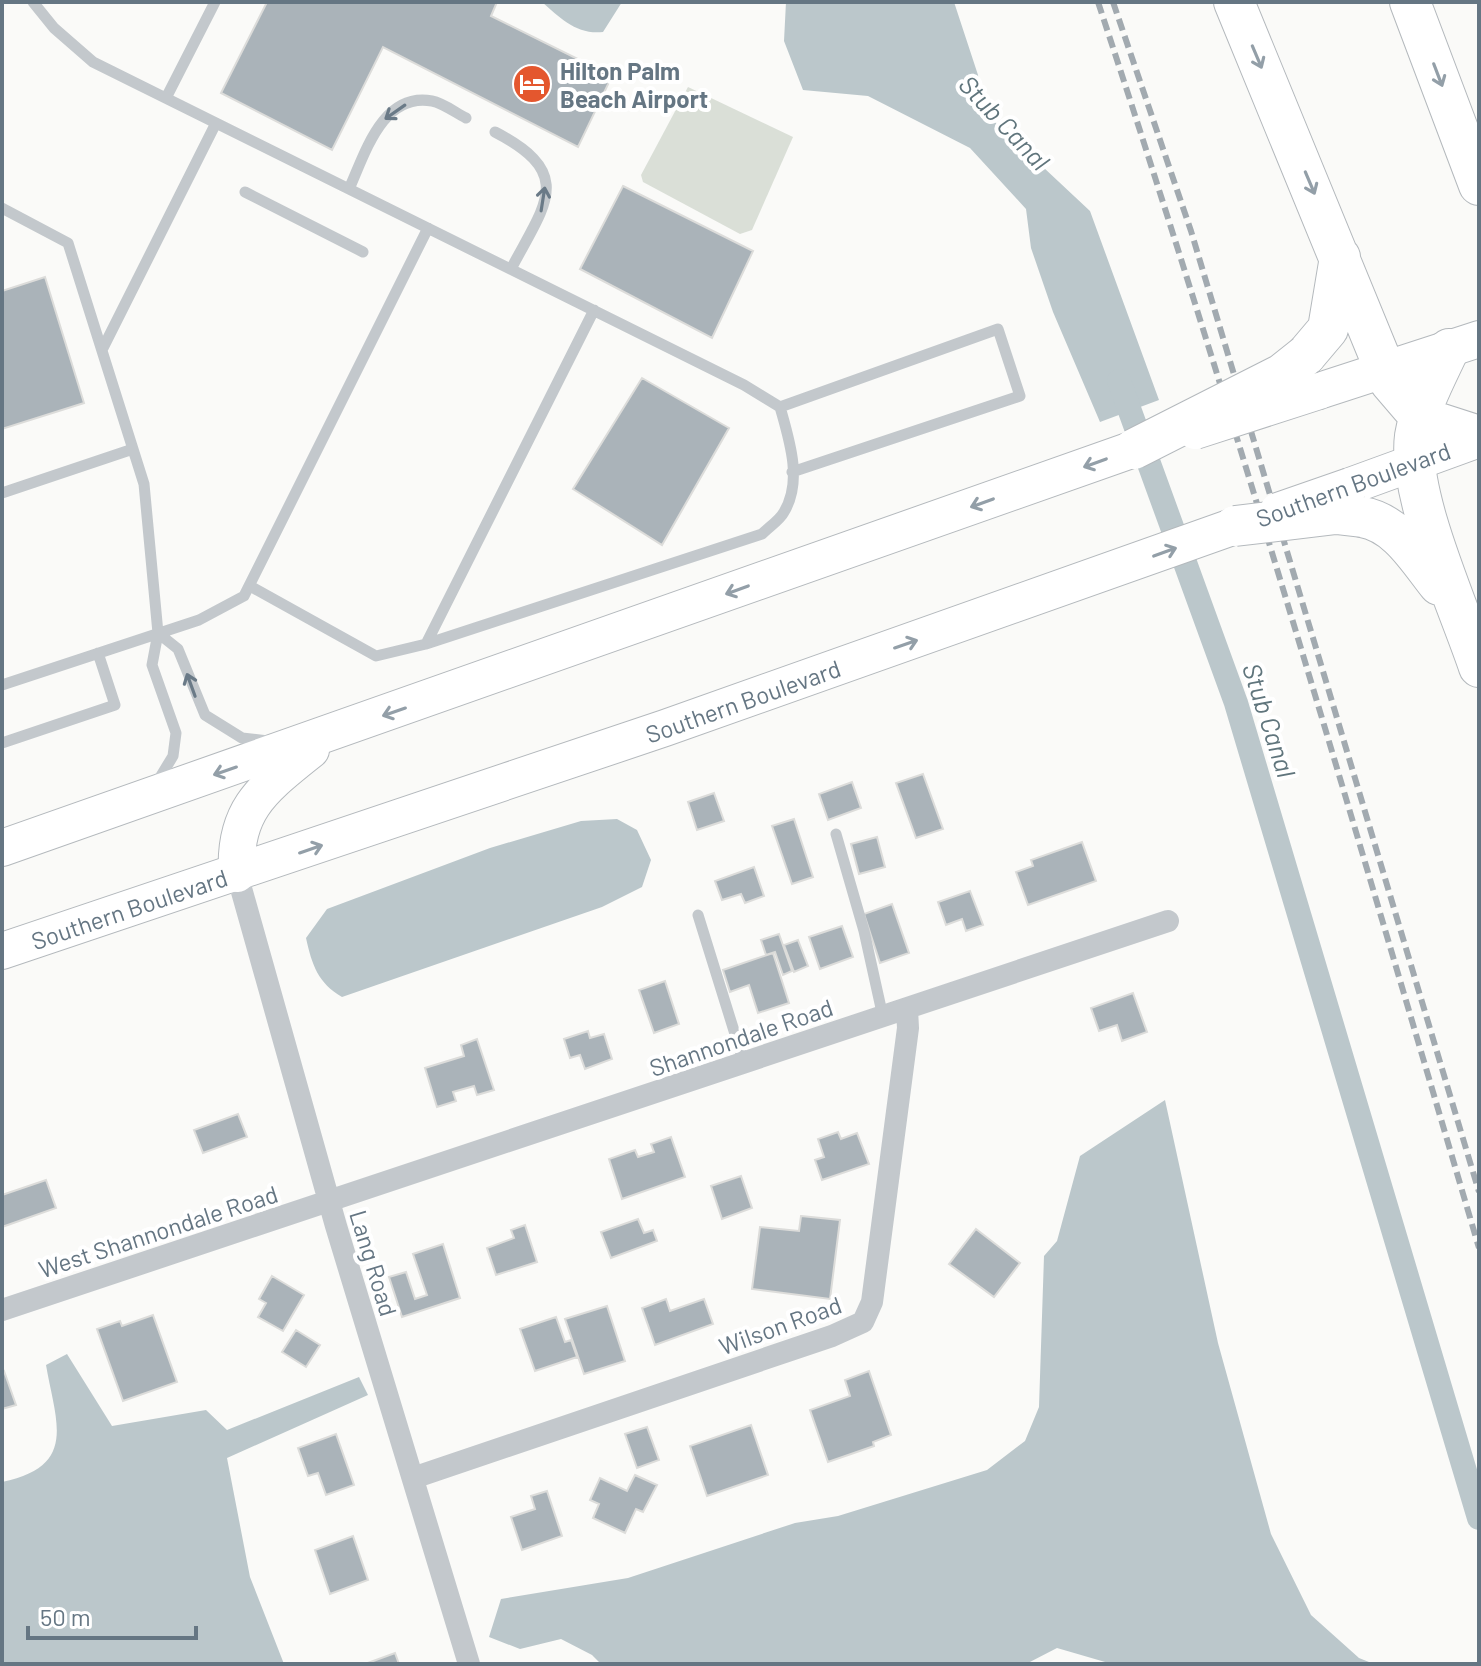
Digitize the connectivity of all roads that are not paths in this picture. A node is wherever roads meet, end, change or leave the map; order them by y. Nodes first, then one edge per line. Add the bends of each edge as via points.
1 (33, 2) edge
2 (215, 2) edge
3 (1234, 2) edge
4 (1410, 2) edge
5 (166, 98) junction
6 (466, 118) dead end
7 (216, 123) junction
8 (495, 132) dead end
9 (1479, 185) edge
10 (349, 189) junction
11 (245, 192) dead end
12 (2, 208) edge
13 (428, 228) junction
14 (363, 252) dead end
15 (1340, 253) junction
16 (511, 269) junction
17 (594, 310) junction
18 (1464, 344) edge
19 (102, 350) junction
20 (1384, 370) junction
21 (1312, 373) junction
22 (780, 407) junction
23 (1420, 417) junction
24 (1479, 438) edge
25 (133, 449) junction
26 (1134, 449) joint
27 (1414, 462) junction
28 (792, 472) junction
29 (2, 493) edge
30 (1356, 502) junction
31 (1235, 526) joint
32 (250, 586) junction
33 (1461, 614) junction
34 (158, 633) junction
35 (426, 644) junction
36 (98, 653) junction
37 (1479, 667) edge
38 (2, 685) edge
39 (315, 740) junction
40 (2, 743) edge
41 (147, 799) junction
42 (836, 834) dead end
43 (2, 848) edge
44 (237, 874) junction
45 (698, 915) dead end
46 (1168, 921) dead end
47 (2, 951) edge
48 (907, 1009) junction
49 (883, 1017) junction
50 (744, 1063) junction
51 (329, 1202) junction
52 (2, 1310) edge
53 (413, 1478) junction
54 (469, 1664) edge

1 - 5 lane via 93,62
2 - 5 lane
3 -> 15 highway
4 -> 9 highway
5 - 7 lane
6 -> 10 lane via 433,101 397,108 379,124
7 - 10 lane
7 - 19 lane
16 -> 8 lane via 542,211 545,175 526,148
10 - 13 lane
11 - 14 lane
12 - 19 lane via 68,243
13 - 16 lane
13 - 32 lane
15 - 20 highway
15 - 21 highway via 1328,329
16 - 17 lane
17 - 22 lane
17 - 35 lane
18 - 20 highway
18 - 23 highway
19 - 25 lane
20 - 21 highway
20 - 23 highway
21 - 26 highway, bridge via 1282,374
22 - 28 lane
22 - 28 lane via 998,329 1020,396
23 - 24 highway
23 - 27 highway
24 - 27 highway, Southern Boulevard
25 - 29 lane
25 - 34 lane via 144,484
26 -> 39 highway
27 - 30 highway, Southern Boulevard
27 - 33 highway via 1422,505
28 - 35 lane via 784,513 762,534
30 - 31 highway, bridge via 1336,514
30 - 33 highway via 1405,542
44 -> 31 highway, Southern Boulevard
32 - 34 lane via 229,606
32 - 35 lane via 376,656
33 - 37 highway
34 - 36 lane
39 -> 34 lane via 242,738 214,722 197,701 178,649
34 - 41 lane via 152,665 176,733 173,756
36 - 38 lane
36 - 40 lane via 115,705
39 -> 41 highway
39 - 44 highway via 246,814 235,843
41 - 43 highway
42 - 49 lane
44 - 47 highway, Southern Boulevard
44 - 51 street, Lang Road
45 - 50 lane
46 - 48 street, Shannondale Road
48 - 49 street, Shannondale Road
48 - 53 street, Wilson Road via 872,1302 863,1322
49 - 50 street, Shannondale Road
50 - 51 street, Shannondale Road
51 - 52 street, West Shannondale Road
51 - 53 street, Lang Road
53 - 54 street, Lang Road

